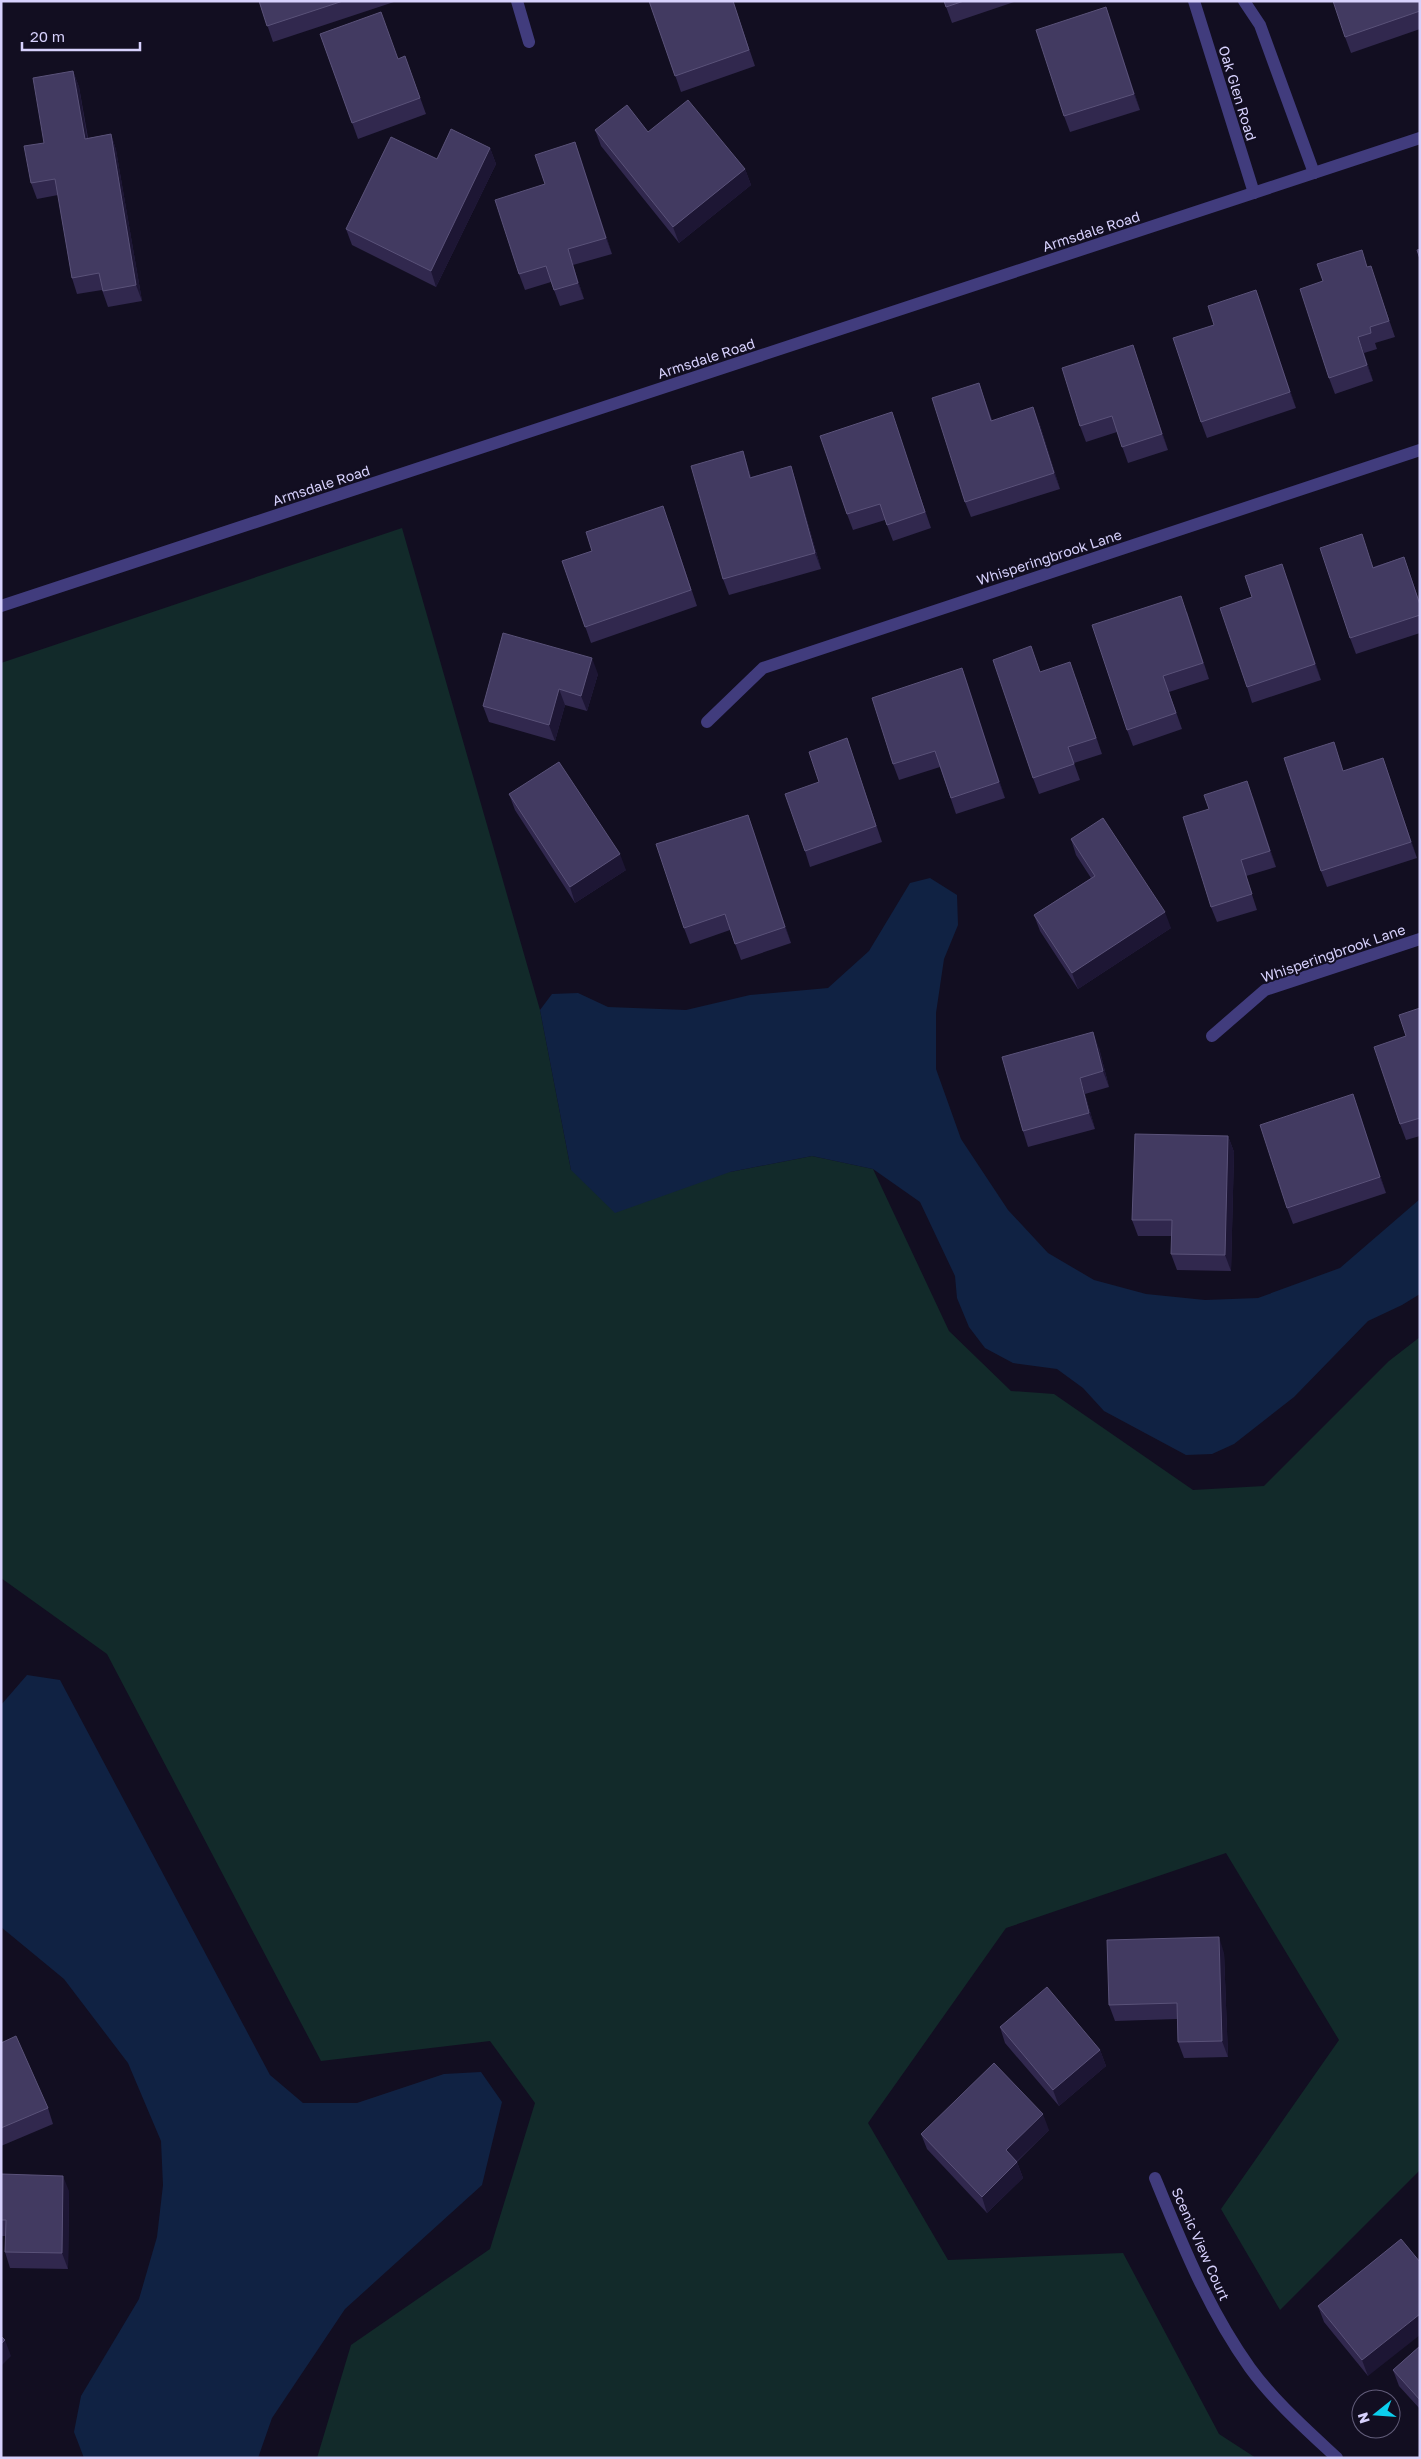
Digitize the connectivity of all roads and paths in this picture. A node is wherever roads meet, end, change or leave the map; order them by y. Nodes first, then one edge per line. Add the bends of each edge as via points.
1 (517, 1) edge
2 (1194, 1) edge
3 (1244, 1) edge
4 (529, 42) dead end
5 (1420, 138) edge
6 (1314, 173) junction
7 (1254, 193) junction
8 (1420, 450) edge
9 (1, 606) edge
10 (707, 722) dead end
11 (1420, 938) edge
12 (1212, 1036) dead end
13 (1155, 2178) dead end
14 (1337, 2458) edge

1 - 4 street
2 - 7 street, Oak Glen Road
3 - 6 street via 1260,25
5 - 6 street, Armsdale Road
6 - 7 street, Armsdale Road
7 - 9 street, Armsdale Road
8 - 10 street, Whisperingbrook Lane via 763,668
11 - 12 street, Whisperingbrook Lane via 1265,990
13 - 14 street, Scenic View Court via 1191,2266 1251,2369 1303,2427

